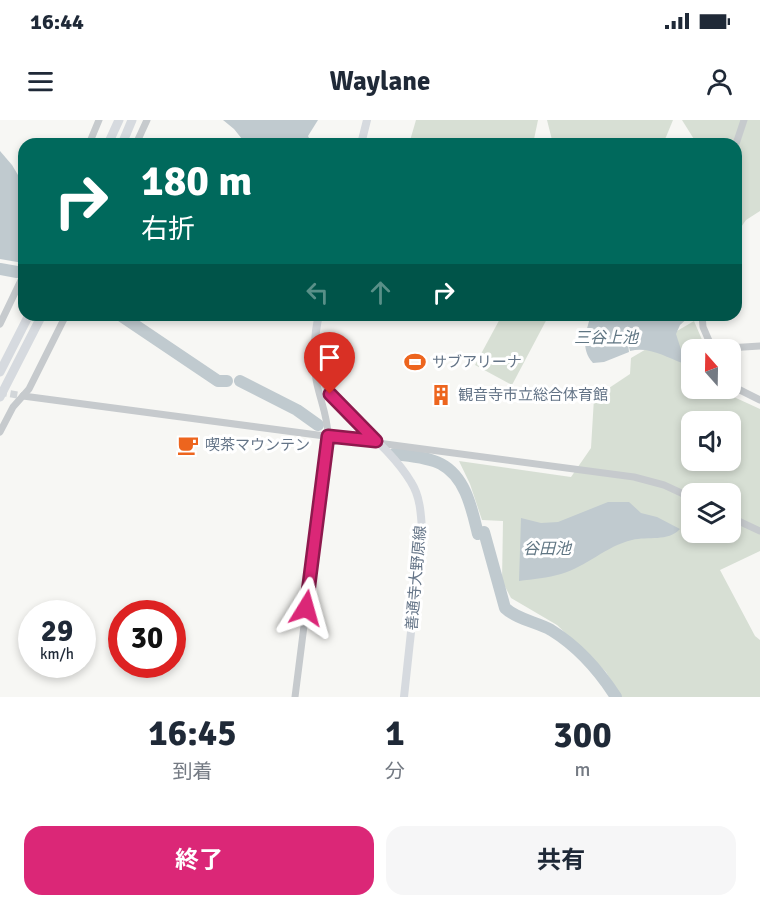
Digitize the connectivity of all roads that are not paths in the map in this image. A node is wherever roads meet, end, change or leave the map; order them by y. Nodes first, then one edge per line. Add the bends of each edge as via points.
1 (99, 120) edge
2 (118, 120) edge
3 (132, 120) edge
4 (147, 120) edge
5 (367, 120) edge
6 (744, 120) edge
7 (92, 138) edge
8 (110, 138) edge
9 (125, 138) edge
10 (139, 138) edge
11 (362, 138) edge
12 (738, 138) edge
13 (18, 286) edge
14 (26, 321) edge
15 (39, 321) edge
16 (63, 321) edge
17 (318, 321) edge
18 (702, 321) edge
19 (0, 324) edge
20 (708, 339) edge
21 (760, 346) edge
22 (741, 347) edge
23 (315, 359) junction
24 (0, 372) edge
25 (741, 391) edge
26 (23, 396) junction
27 (0, 397) edge
28 (760, 400) edge
29 (0, 432) edge
30 (328, 436) junction
31 (376, 441) junction
32 (681, 493) edge
33 (741, 522) edge
34 (760, 531) edge
35 (295, 697) edge
36 (404, 697) edge

1 - 7 street
2 - 8 highway
3 - 9 highway
4 - 10 street
5 - 11 main road
6 - 12 street
13 - 19 street
14 - 24 highway
15 - 27 highway
16 - 26 street
17 - 23 main road, 善通寺大野原線
18 - 20 street
21 - 22 street
23 - 30 street via 314,375
23 - 31 main road, 善通寺大野原線 via 330,394
25 - 28 street
26 - 29 street
26 - 30 street
30 - 31 street
30 - 35 street
31 - 32 street via 646,479
31 - 36 main road, 善通寺大野原線 via 411,482 422,512
33 - 34 street

